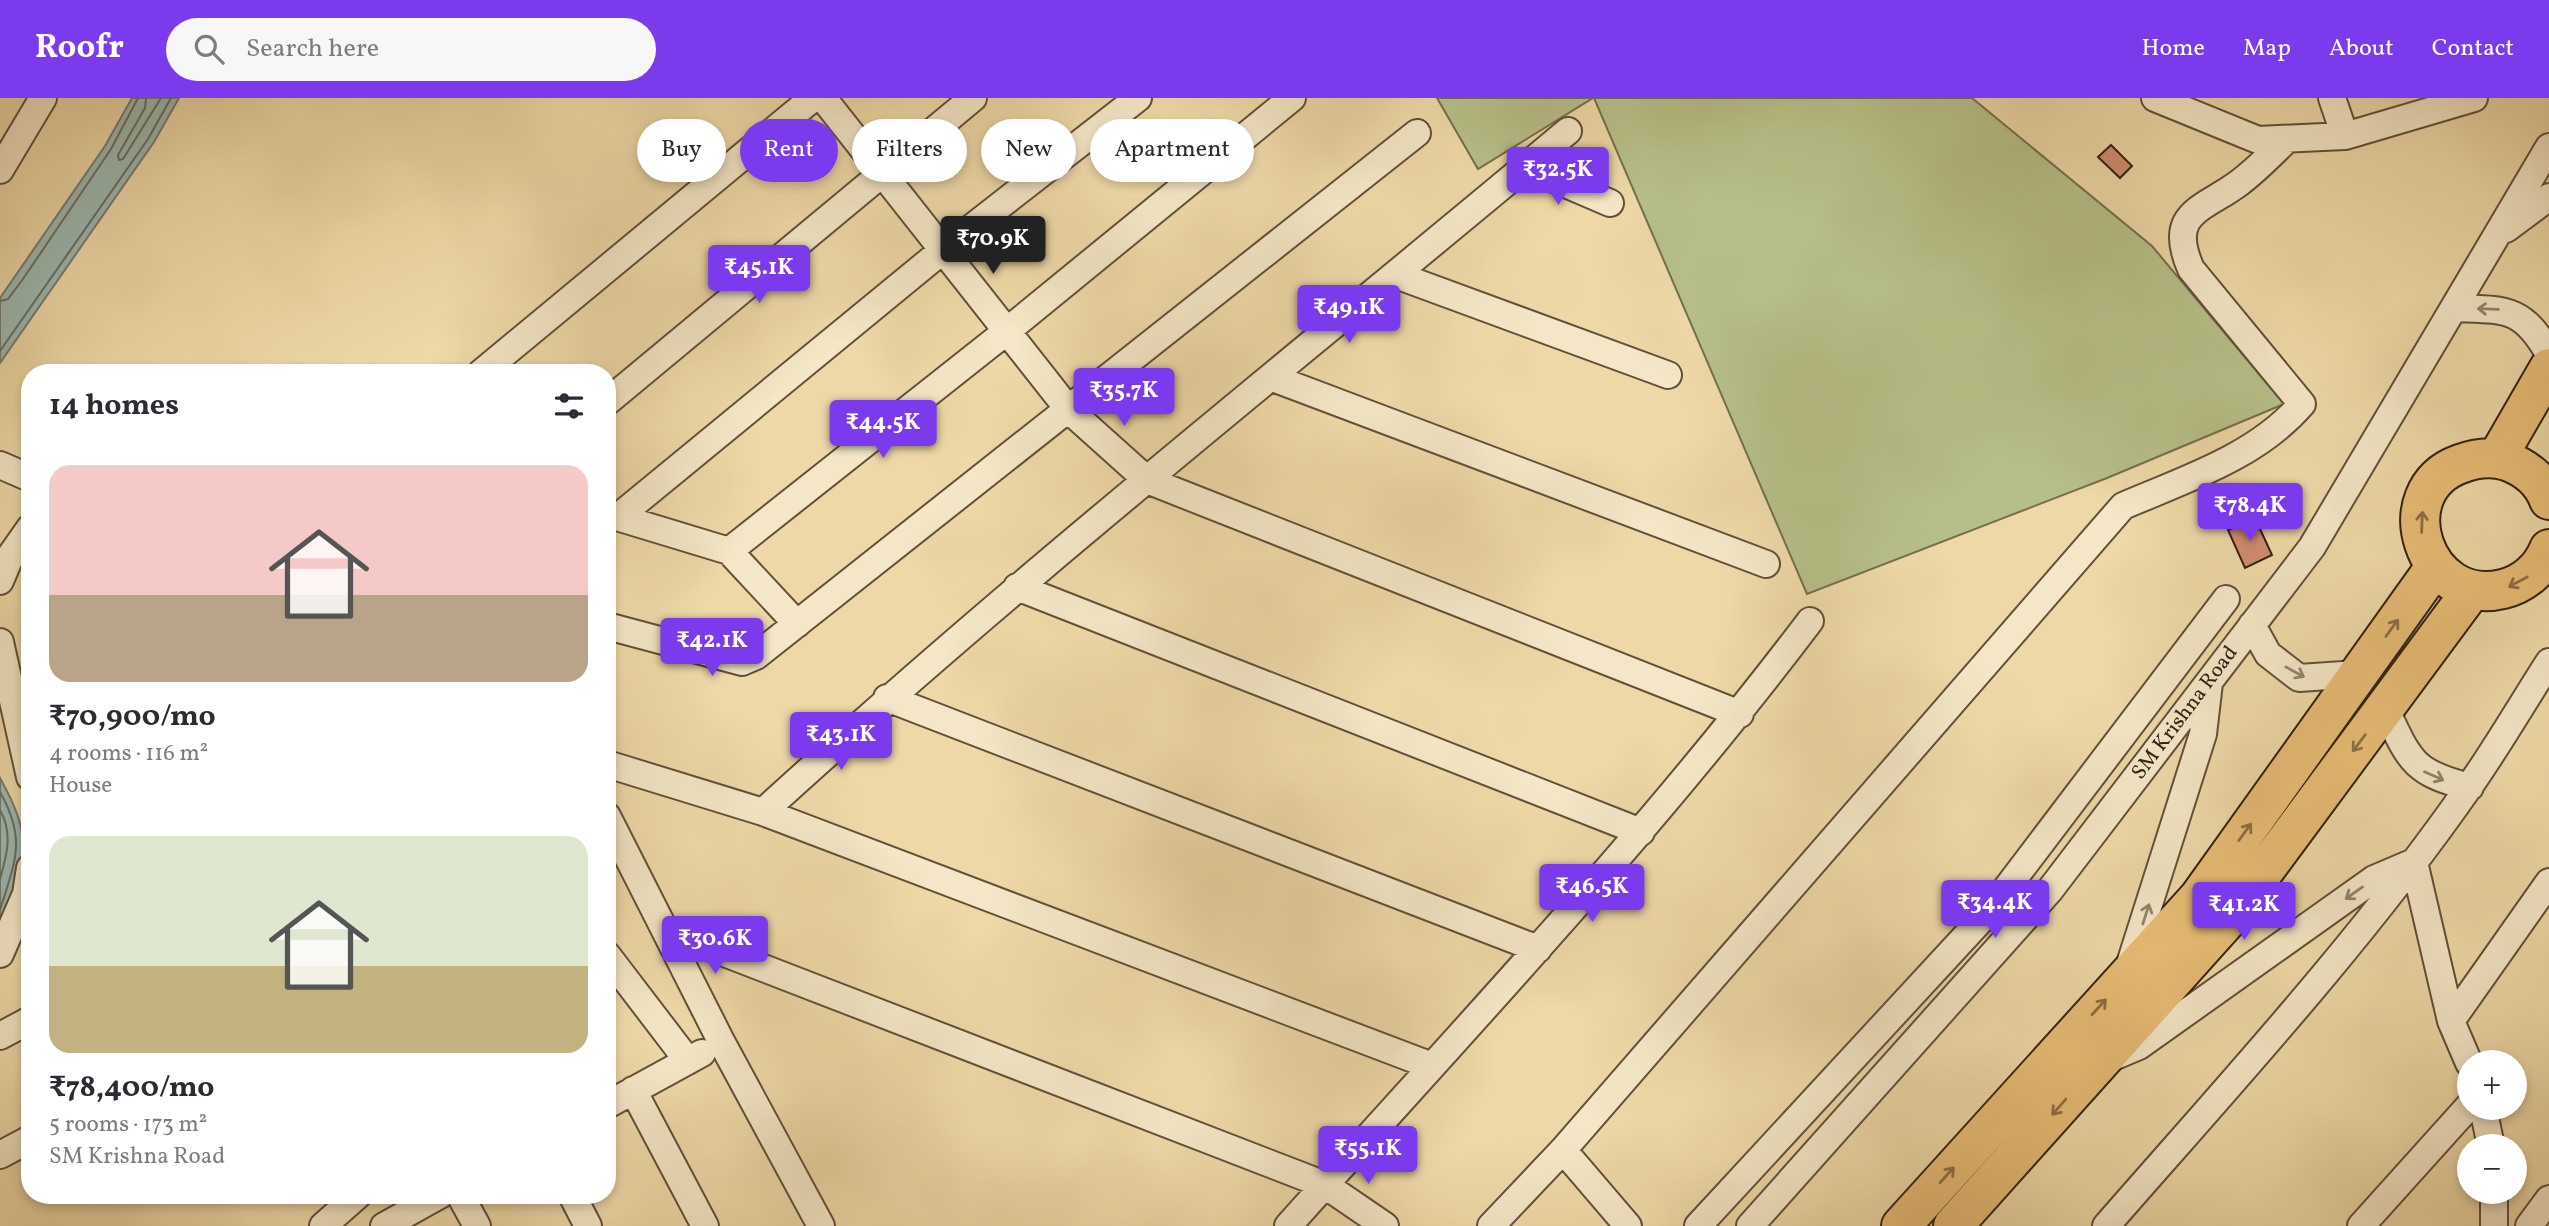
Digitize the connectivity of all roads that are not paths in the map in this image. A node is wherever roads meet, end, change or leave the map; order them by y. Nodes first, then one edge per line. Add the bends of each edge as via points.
1 (43, 98) edge
2 (813, 98) edge
3 (822, 98) edge
4 (973, 98) edge
5 (1138, 98) edge
6 (1292, 98) edge
7 (2155, 98) edge
8 (2332, 98) edge
9 (2474, 98) edge
10 (947, 119) edge
11 (1568, 131) dead end
12 (1417, 133) dead end
13 (852, 136) edge
14 (2345, 136) junction
15 (2283, 143) dead end
16 (2549, 147) edge
17 (3, 160) edge
18 (1526, 167) junction
19 (870, 182) edge
20 (888, 182) edge
21 (2549, 197) edge
22 (1610, 203) dead end
23 (2496, 236) junction
24 (943, 250) junction
25 (1396, 275) junction
26 (2454, 308) junction
27 (1007, 331) junction
28 (2549, 354) edge
29 (492, 364) edge
30 (2549, 368) edge
31 (1668, 375) dead end
32 (1273, 378) junction
33 (616, 394) edge
34 (1069, 410) junction
35 (2497, 458) junction
36 (21, 460) edge
37 (2, 465) edge
38 (21, 474) edge
39 (2545, 478) edge
40 (1147, 480) junction
41 (616, 512) edge
42 (616, 516) edge
43 (21, 542) edge
44 (2549, 549) edge
45 (729, 551) junction
46 (1766, 565) dead end
47 (2435, 567) junction
48 (0, 581) edge
49 (1017, 587) junction
50 (2472, 590) junction
51 (2226, 599) dead end
52 (1810, 621) dead end
53 (797, 624) junction
54 (2252, 625) junction
55 (616, 628) edge
56 (0, 642) edge
57 (2549, 662) edge
58 (2358, 674) junction
59 (2209, 682) junction
60 (887, 698) junction
61 (2385, 708) junction
62 (1740, 714) junction
63 (21, 737) edge
64 (616, 767) edge
65 (2469, 786) junction
66 (763, 812) junction
67 (1642, 832) junction
68 (616, 834) edge
69 (2414, 862) junction
70 (2549, 882) edge
71 (21, 906) edge
72 (665, 930) junction
73 (1538, 949) junction
74 (0, 954) edge
75 (616, 967) edge
76 (2125, 979) junction
77 (2451, 1021) junction
78 (21, 1025) edge
79 (0, 1036) edge
80 (722, 1043) junction
81 (2463, 1050) edge
82 (688, 1061) junction
83 (1432, 1066) junction
84 (2094, 1066) junction
85 (633, 1090) junction
86 (616, 1100) edge
87 (2457, 1119) edge
88 (21, 1144) edge
89 (1563, 1150) junction
90 (0, 1155) edge
91 (1325, 1185) junction
92 (2549, 1199) edge
93 (348, 1204) edge
94 (424, 1204) edge
95 (465, 1204) edge
96 (577, 1204) edge
97 (2494, 1204) edge
98 (323, 1226) edge
99 (384, 1226) edge
100 (477, 1226) edge
101 (588, 1226) edge
102 (705, 1226) edge
103 (821, 1226) edge
104 (1288, 1226) edge
105 (1385, 1226) edge
106 (1491, 1226) edge
107 (1628, 1226) edge
108 (1698, 1226) edge
109 (1750, 1226) edge
110 (1901, 1226) edge
111 (1953, 1226) edge
112 (2106, 1226) edge
113 (2361, 1226) edge
114 (2494, 1226) edge
115 (2529, 1226) edge

1 - 17 street
2 - 29 street
3 - 13 street
4 - 10 street
5 - 24 street
6 - 27 street
7 - 14 street via 2258,140
8 - 14 street
9 - 14 street
11 - 18 street
12 - 34 street
15 - 89 street via 2236,185 2189,216 2184,252 2191,269 2302,404 2284,425 2236,458 2123,506
16 - 23 street, SM Krishna Road
18 - 22 street
18 - 25 street
19 - 33 street
20 - 24 street
21 - 23 street
23 - 26 street, SM Krishna Road
24 - 27 street
24 - 41 street
25 - 31 street
25 - 32 street
28 -> 26 street via 2537,333 2510,310
26 - 54 street, SM Krishna Road via 2312,547
27 - 34 street
27 - 45 street
30 - 35 highway
32 - 40 street
32 - 46 street
34 - 40 street
34 - 53 street
35 - 39 highway
47 -> 35 highway via 2424,547 2420,524 2424,501 2435,481 2474,458
36 - 37 street
37 - 38 street
40 - 49 street
40 - 62 street
42 - 45 street
43 - 48 street
44 -> 50 highway via 2532,575 2514,586
45 - 53 street
47 - 50 highway
58 -> 47 highway
49 - 60 street
49 - 67 street
50 - 61 highway
51 - 108 street via 1990,910
52 - 62 street
53 - 55 street via 742,662
54 -> 58 street via 2268,654 2300,678
54 - 59 street, SM Krishna Road
56 - 63 street
57 - 65 street
76 -> 58 highway via 2199,897
76 -> 59 street via 2203,734
59 - 109 street, SM Krishna Road via 2050,890
60 - 66 street
60 - 73 street
61 -> 65 street via 2404,750 2421,770
61 -> 84 highway via 2230,917
62 - 67 street
64 - 66 street
65 - 69 street
66 - 83 street
67 - 73 street
68 - 72 street
69 - 77 street
69 -> 84 street via 2374,879 2138,1046
69 - 112 street via 2258,1053
70 - 77 street
71 - 74 street
72 - 80 street
72 - 91 street
73 - 83 street
75 - 82 street
110 -> 76 highway
77 - 81 street
78 - 79 street
80 - 82 street
80 - 103 street
82 - 85 street
83 - 91 street
84 -> 111 highway
85 - 86 street
85 - 102 street
87 - 113 street
88 - 90 street
89 - 106 street
89 - 107 street
91 - 104 street
91 - 105 street
92 - 115 street
93 - 98 street
94 - 99 street
95 - 100 street
96 - 101 street
97 - 114 street

